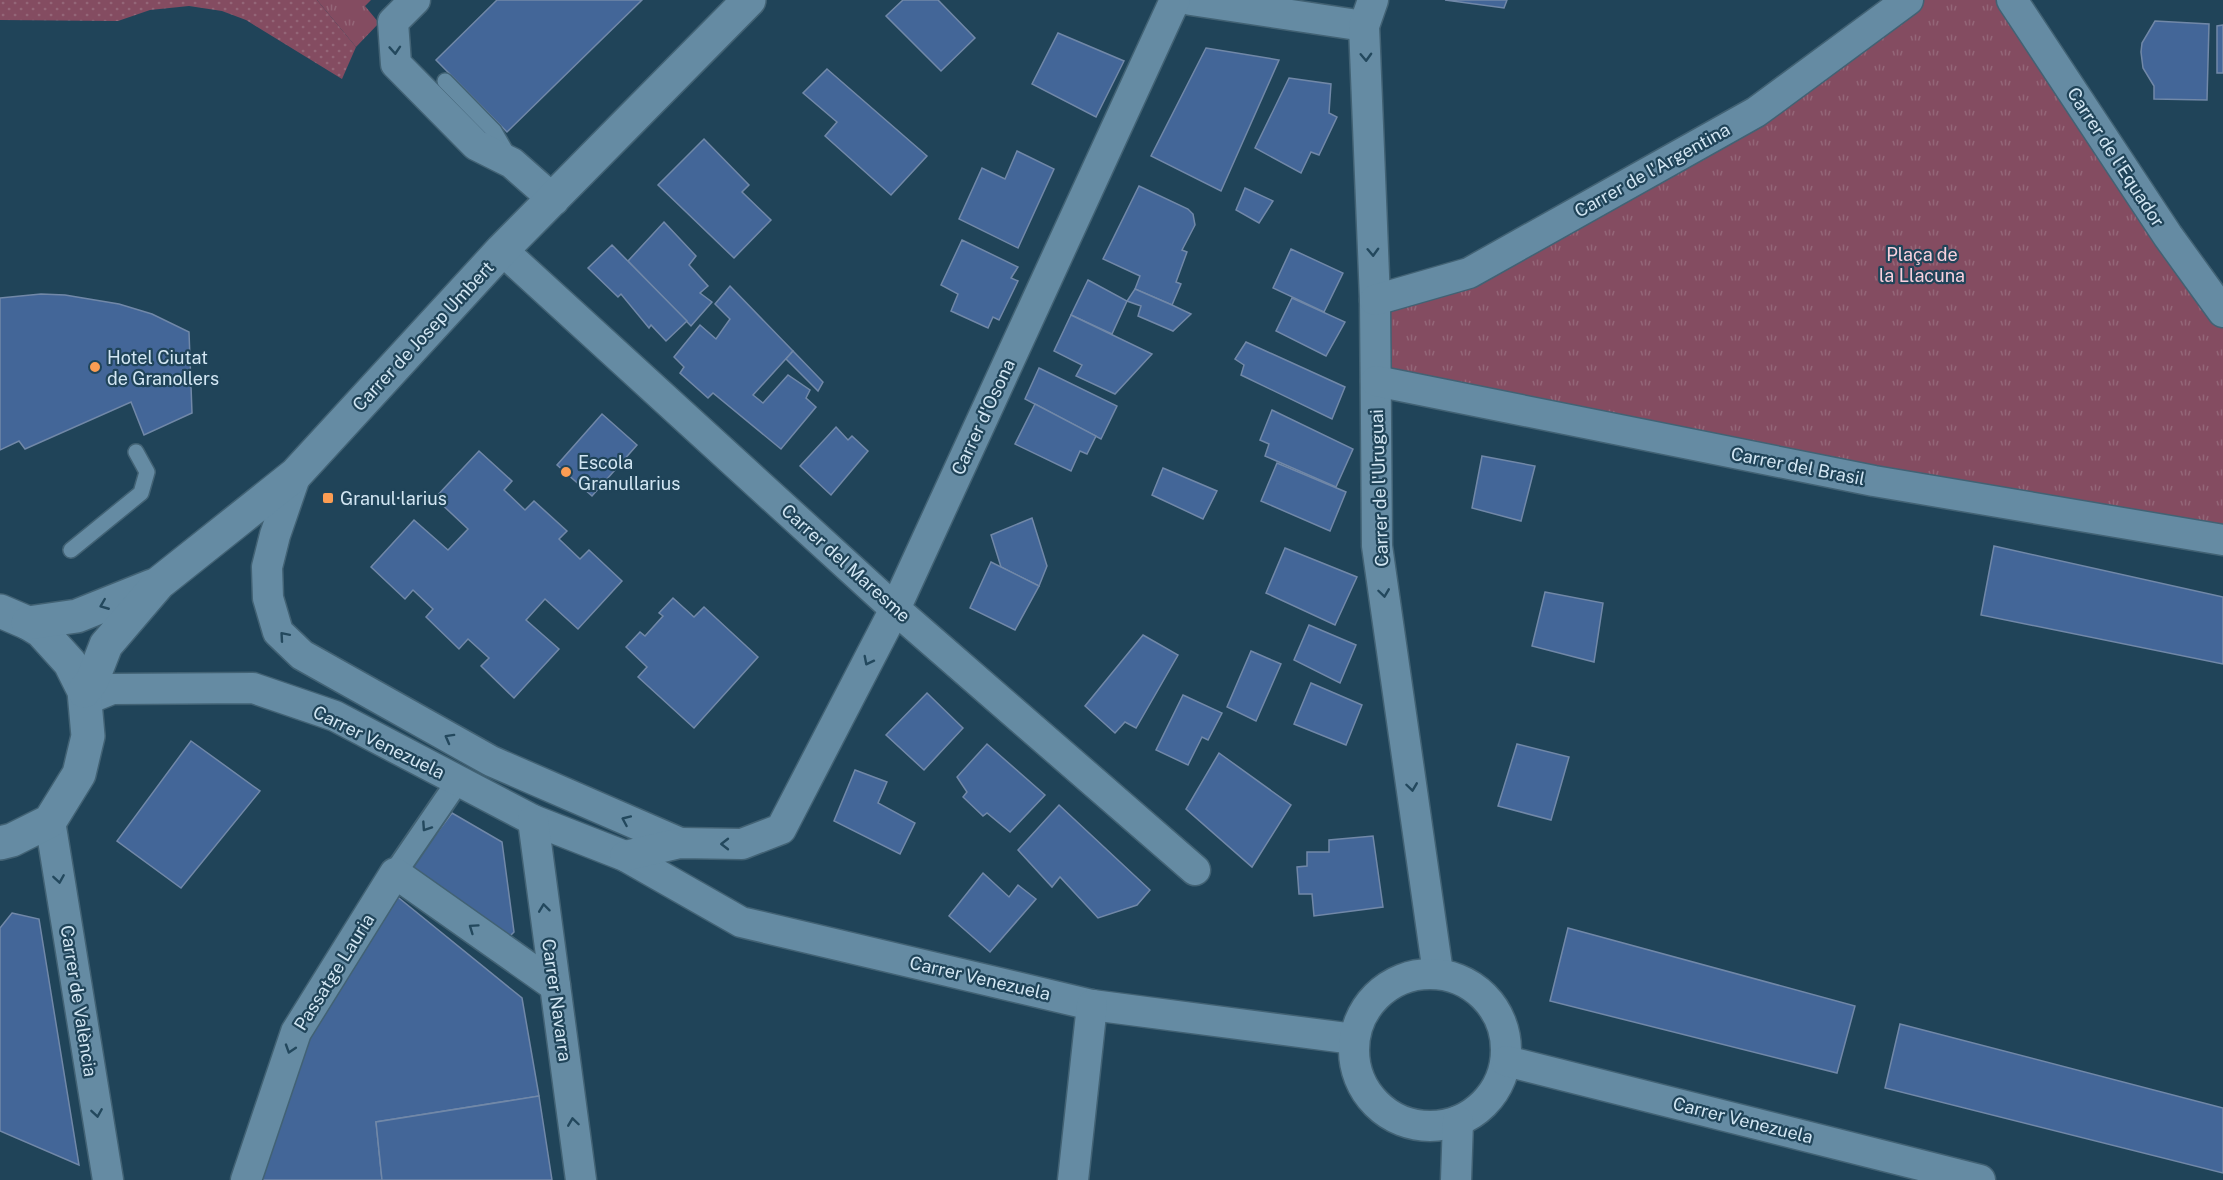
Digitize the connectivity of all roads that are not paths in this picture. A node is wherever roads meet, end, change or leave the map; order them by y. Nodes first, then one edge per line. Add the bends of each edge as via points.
1 (415, 0) edge
2 (1175, 0) edge
3 (1191, 0) edge
4 (1908, 0) edge
5 (2012, 0) edge
6 (737, 4) edge
7 (1369, 13) edge
8 (445, 81) dead end
9 (512, 163) junction
10 (554, 200) junction
11 (502, 250) junction
12 (1375, 300) junction
13 (2223, 312) edge
14 (1376, 381) junction
15 (136, 452) dead end
16 (296, 474) junction
17 (275, 535) joint
18 (2223, 540) edge
19 (70, 550) dead end
20 (159, 583) junction
21 (895, 609) junction
22 (14, 617) edge
23 (84, 696) junction
24 (458, 781) junction
25 (533, 820) junction
26 (50, 821) junction
27 (781, 829) joint
28 (0, 843) edge
29 (680, 843) junction
30 (625, 856) junction
31 (1195, 870) dead end
32 (395, 873) junction
33 (1438, 973) junction
34 (555, 986) junction
35 (1092, 1005) junction
36 (1354, 1039) junction
37 (1506, 1061) junction
38 (1458, 1121) junction
39 (105, 1175) edge
40 (246, 1180) edge
41 (581, 1180) edge
42 (1073, 1180) edge
43 (1456, 1180) edge
44 (1980, 1180) edge

1 -> 9 street via 393,22 396,64 476,145
2 - 21 street, Carrer d'Osona
3 - 7 street
4 - 12 street, Carrer de l'Argentina via 1746,118 1469,273
5 - 13 street, Carrer de l'Equador
6 - 10 street, Carrer de Josep Umbert
7 -> 12 street, Carrer de l'Uruguai
8 - 9 lane via 494,131
9 - 10 street
10 - 11 street, Carrer de Josep Umbert
11 - 16 street, Carrer de Josep Umbert
11 - 21 street, Carrer del Maresme
12 - 14 street, Carrer de l'Uruguai
14 - 18 street, Carrer del Brasil via 1874,481
14 -> 33 street, Carrer de l'Uruguai via 1377,546
15 - 19 lane via 147,472 141,493
16 - 17 street, Carrer de Josep Umbert
16 - 20 street, Carrer de Josep Umbert
29 -> 17 street, Carrer Venezuela via 491,761 302,655 278,632 268,598 267,567
20 -> 22 street via 78,616
20 - 23 street via 106,645
21 -> 27 street, Carrer d'Osona
21 - 31 street, Carrer del Maresme
22 - 23 street via 41,632 70,663
23 - 24 street, Carrer Venezuela via 112,689 253,688 335,716
23 - 26 street via 88,736 79,774
24 - 25 street, Carrer Venezuela
24 -> 32 street, Passatge Lauria
25 - 30 street, Carrer Venezuela
34 -> 25 street, Carrer Navarra
26 - 28 street
26 -> 39 street, Carrer de València
27 -> 29 street, Carrer Venezuela via 742,844
29 - 30 street, Carrer Venezuela
30 - 35 street, Carrer Venezuela via 741,922
34 -> 32 street
32 -> 40 street, Passatge Lauria via 296,1032
33 - 36 street via 1402,978 1378,993 1362,1013
33 - 37 street via 1470,984 1487,999 1502,1024
41 -> 34 street, Carrer Navarra
35 - 36 street, Carrer Venezuela
35 - 42 street
36 - 38 street via 1357,1075 1370,1098 1392,1116 1415,1125 1437,1126
37 - 38 street via 1496,1088 1478,1109
37 - 44 street, Carrer Venezuela
38 - 43 street

